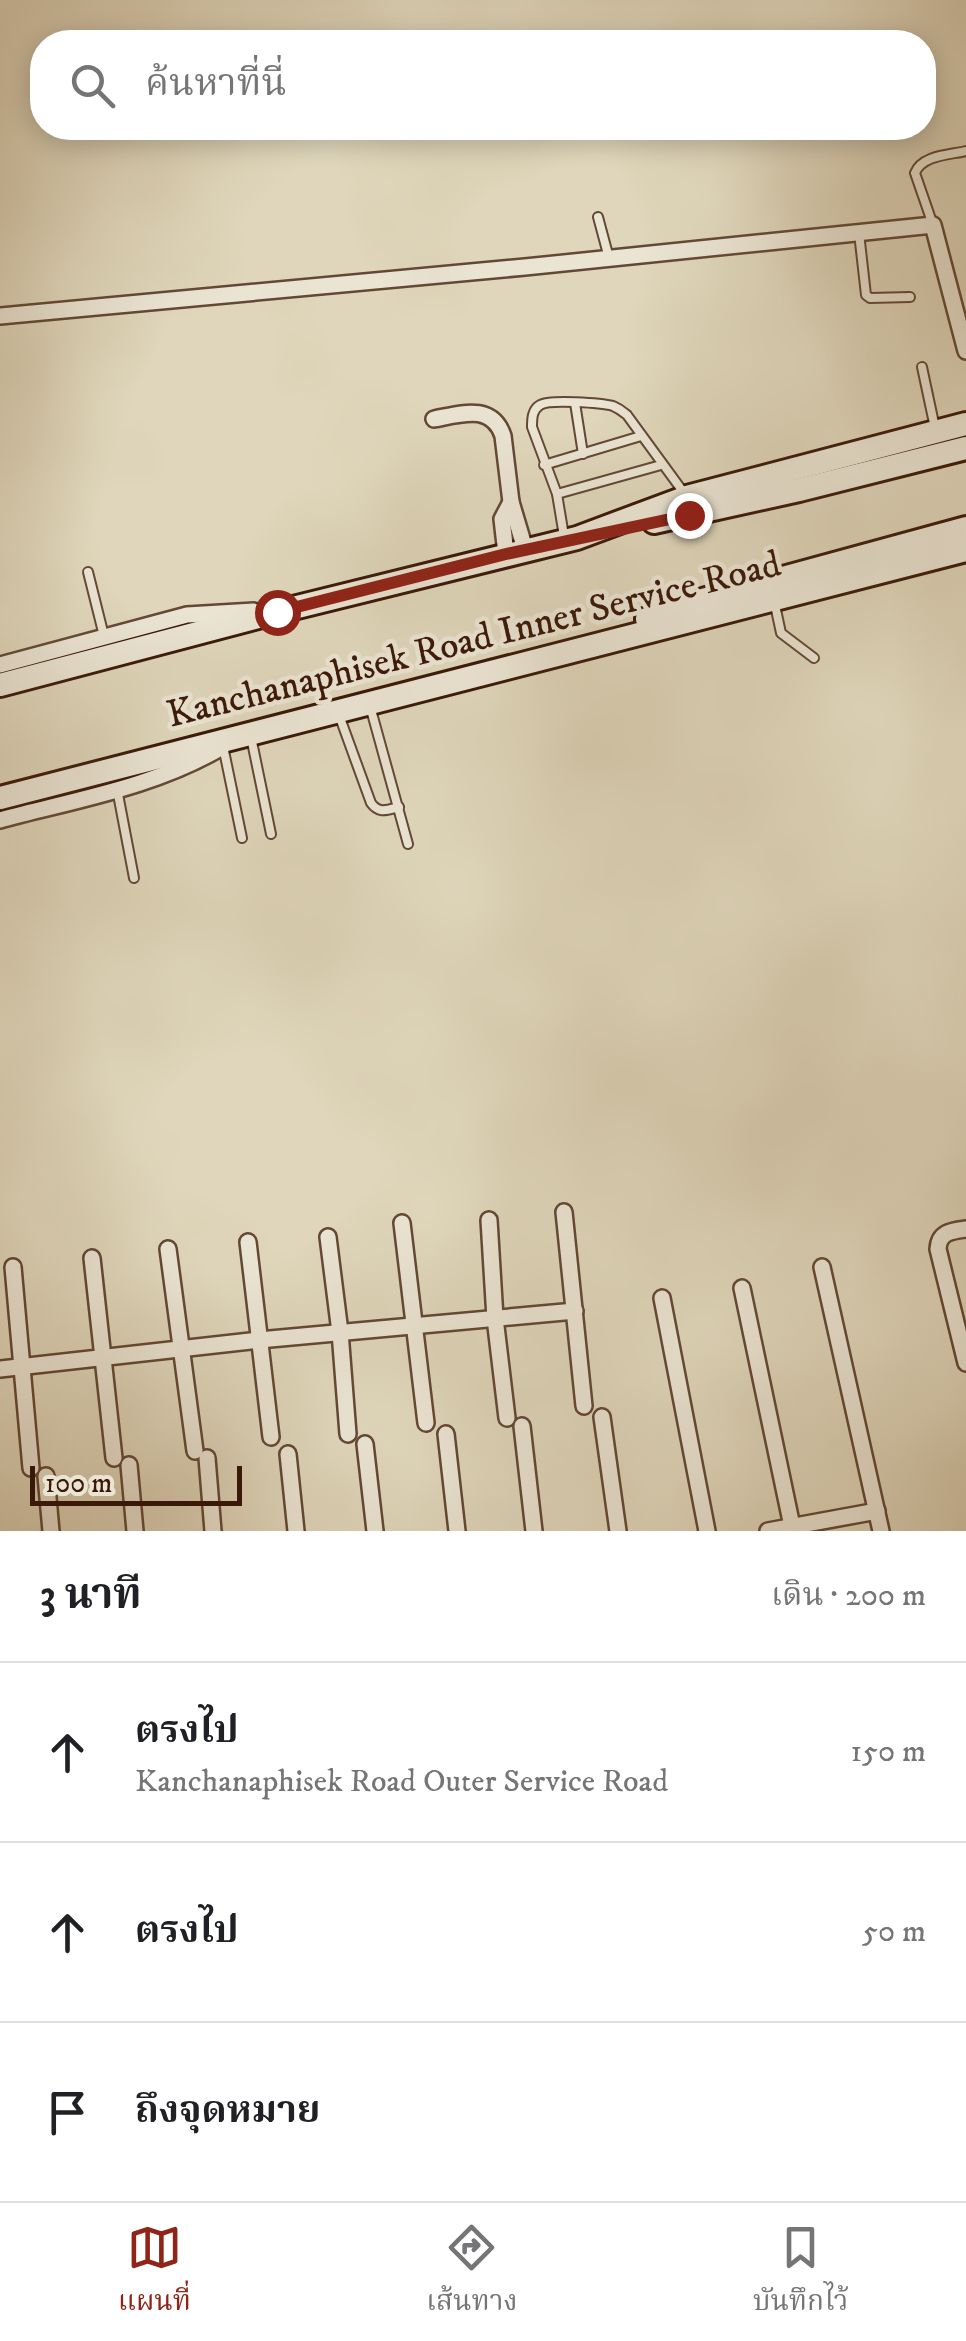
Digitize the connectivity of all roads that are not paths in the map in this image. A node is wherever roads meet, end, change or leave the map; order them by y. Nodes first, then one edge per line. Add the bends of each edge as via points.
1 (966, 151) edge
2 (598, 217) dead end
3 (933, 226) junction
4 (859, 233) junction
5 (609, 258) junction
6 (910, 297) dead end
7 (0, 316) edge
8 (966, 351) edge
9 (922, 368) dead end
10 (575, 403) junction
11 (434, 419) dead end
12 (966, 424) edge
13 (936, 432) junction
14 (641, 436) junction
15 (966, 448) edge
16 (582, 454) junction
17 (544, 465) junction
18 (662, 465) junction
19 (556, 494) junction
20 (687, 497) junction
21 (966, 528) edge
22 (571, 539) junction
23 (966, 550) edge
24 (516, 551) junction
25 (88, 572) dead end
26 (774, 600) junction
27 (277, 612) junction
28 (105, 637) junction
29 (579, 649) junction
30 (814, 658) dead end
31 (0, 666) edge
32 (0, 686) edge
33 (368, 702) junction
34 (337, 710) junction
35 (238, 738) junction
36 (117, 789) junction
37 (0, 798) edge
38 (399, 807) junction
39 (0, 820) edge
40 (272, 834) dead end
41 (242, 838) dead end
42 (408, 844) dead end
43 (134, 878) dead end
44 (564, 1212) dead end
45 (489, 1220) dead end
46 (402, 1224) dead end
47 (966, 1229) edge
48 (328, 1236) dead end
49 (248, 1242) dead end
50 (168, 1249) dead end
51 (92, 1258) dead end
52 (14, 1267) dead end
53 (822, 1267) dead end
54 (742, 1288) dead end
55 (662, 1298) dead end
56 (575, 1311) junction
57 (495, 1318) junction
58 (416, 1326) junction
59 (340, 1332) junction
60 (258, 1340) junction
61 (181, 1348) junction
62 (104, 1358) junction
63 (966, 1363) edge
64 (22, 1367) junction
65 (0, 1369) edge
66 (584, 1406) dead end
67 (602, 1417) dead end
68 (426, 1424) dead end
69 (348, 1434) dead end
70 (446, 1434) dead end
71 (271, 1438) dead end
72 (366, 1444) dead end
73 (288, 1454) dead end
74 (877, 1512) junction
75 (792, 1529) edge
76 (51, 1531) edge
77 (135, 1531) edge
78 (214, 1531) edge
79 (296, 1531) edge
80 (375, 1531) edge
81 (457, 1531) edge
82 (534, 1531) edge
83 (618, 1531) edge
84 (707, 1531) edge
85 (768, 1531) edge
86 (882, 1531) edge

1 - 3 lane via 918,166
2 - 5 lane
3 - 4 street
3 - 8 street
4 - 5 street
4 - 6 lane via 866,295
5 - 7 street
9 - 13 lane
10 - 14 lane via 617,407
10 - 16 lane
10 - 17 lane via 535,410 532,427
11 - 24 street via 484,413 500,426 511,502 502,519
12 - 13 main road
13 - 20 main road
14 - 16 lane
14 - 18 lane
15 - 22 main road
16 - 17 lane
17 - 19 lane
18 - 19 lane
18 - 20 lane
19 - 22 lane
20 - 22 main road
21 - 29 main road via 706,598
22 - 24 main road
23 - 26 main road, Kanchanaphisek Road Inner Service Road
24 - 27 main road
25 - 28 lane
26 - 29 main road, Kanchanaphisek Road Inner Service Road
26 - 30 lane via 781,633
27 - 28 street via 187,615
27 - 32 main road
28 - 31 street
29 - 33 main road, Kanchanaphisek Road Inner Service Road
33 - 34 main road, Kanchanaphisek Road Inner Service Road
33 - 38 lane
34 - 35 main road, Kanchanaphisek Road Inner Service Road
34 - 38 lane via 371,803 381,811
35 - 36 street via 179,770
35 - 37 main road, Kanchanaphisek Road Inner Service Road
35 - 40 lane
35 - 41 lane
36 - 39 street
36 - 43 lane
38 - 42 lane
44 - 56 street
45 - 57 street
46 - 58 street
47 - 63 street via 946,1232 938,1249
48 - 59 street
49 - 60 street
50 - 61 street
51 - 62 street
52 - 64 street
53 - 74 street
54 - 75 street
55 - 84 street
56 - 57 street
56 - 66 street
57 - 58 street
57 - 82 street
58 - 59 street
58 - 68 street
59 - 60 street
59 - 69 street
60 - 61 street
60 - 71 street
61 - 62 street
61 - 78 street
62 - 64 street
62 - 77 street
64 - 65 street
64 - 76 street
67 - 83 street
70 - 81 street
72 - 80 street
73 - 79 street
74 - 75 street
74 - 86 street
75 - 85 street

